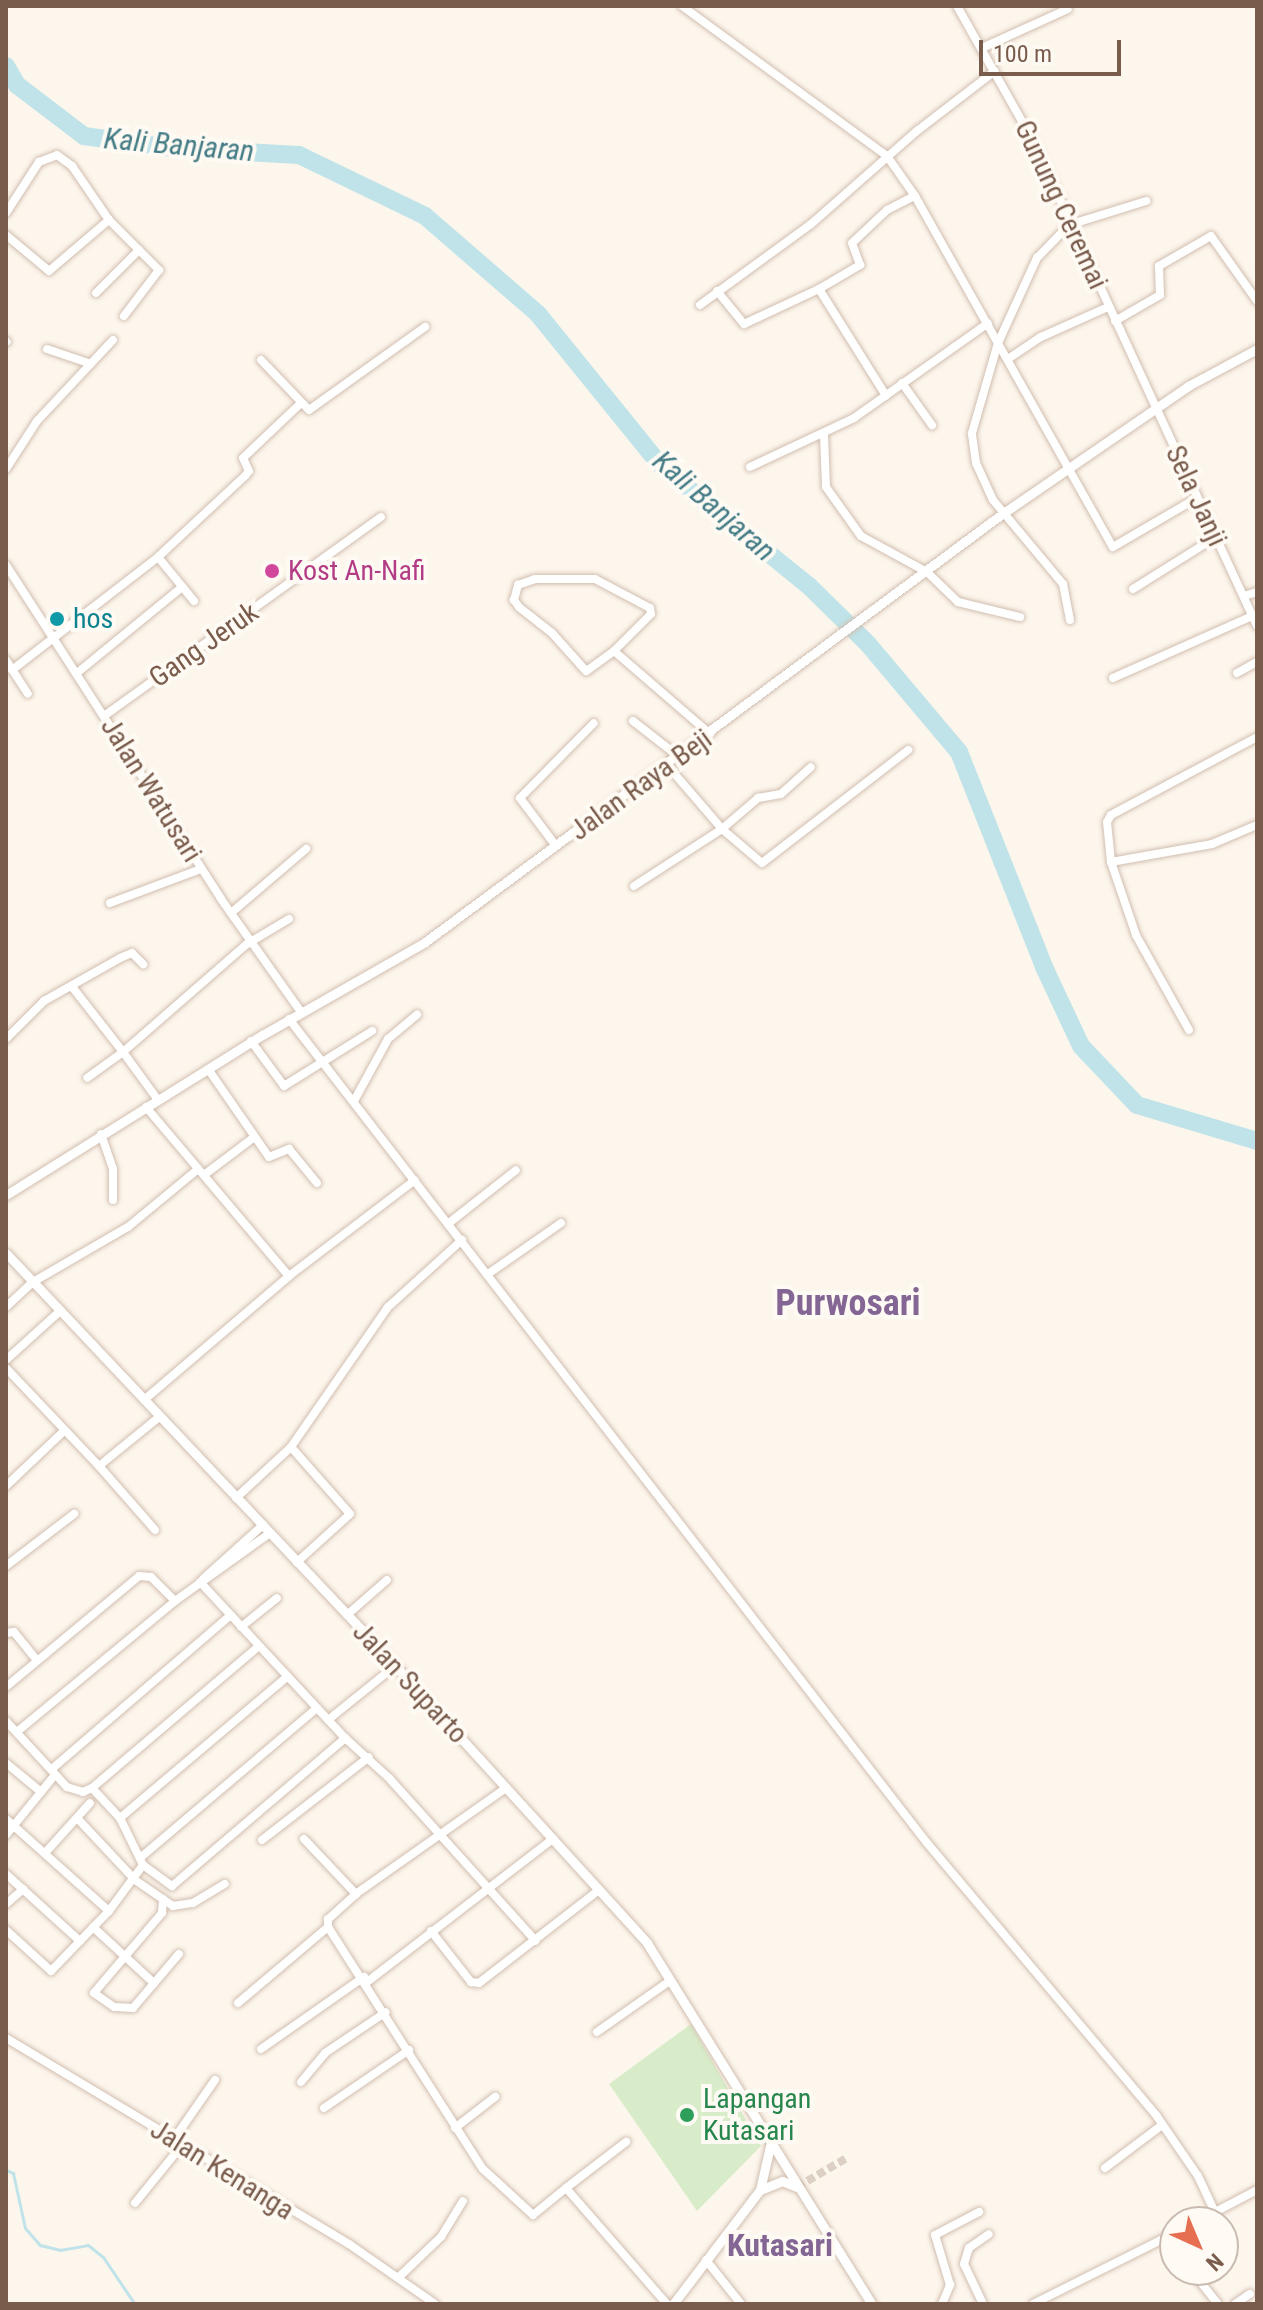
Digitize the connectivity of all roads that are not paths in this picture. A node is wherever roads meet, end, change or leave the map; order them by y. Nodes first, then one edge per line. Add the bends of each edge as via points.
1 (682, 6) edge
2 (957, 6) edge
3 (1068, 9) dead end
4 (982, 48) junction
5 (995, 71) junction
6 (887, 156) junction
7 (915, 196) junction
8 (1146, 201) dead end
9 (6, 213) edge
10 (109, 220) junction
11 (1069, 225) junction
12 (6, 235) edge
13 (139, 250) junction
14 (819, 289) junction
15 (717, 291) junction
16 (96, 293) dead end
17 (1257, 301) edge
18 (700, 305) dead end
19 (1108, 307) junction
20 (124, 316) dead end
21 (1115, 321) junction
22 (988, 323) junction
23 (425, 327) dead end
24 (113, 340) dead end
25 (1000, 346) junction
26 (47, 349) dead end
27 (1257, 349) edge
28 (1008, 359) junction
29 (261, 360) dead end
30 (91, 364) junction
31 (902, 383) junction
32 (886, 396) junction
33 (300, 404) junction
34 (1155, 409) junction
35 (932, 425) dead end
36 (824, 435) junction
37 (750, 467) dead end
38 (1067, 468) junction
39 (6, 469) edge
40 (1197, 498) junction
41 (1002, 514) junction
42 (381, 517) dead end
43 (1216, 537) junction
44 (158, 557) junction
45 (6, 565) edge
46 (927, 572) junction
47 (182, 587) junction
48 (1133, 589) dead end
49 (1257, 592) edge
50 (1244, 596) junction
51 (194, 601) dead end
52 (1252, 616) junction
53 (1020, 617) dead end
54 (1070, 620) dead end
55 (1257, 626) edge
56 (55, 639) junction
57 (614, 651) junction
58 (6, 660) edge
59 (1257, 662) edge
60 (12, 670) junction
61 (77, 673) junction
62 (1237, 673) dead end
63 (1113, 678) dead end
64 (28, 694) dead end
65 (104, 716) junction
66 (633, 721) dead end
67 (594, 723) dead end
68 (710, 735) junction
69 (1257, 737) edge
70 (908, 750) dead end
71 (679, 757) junction
72 (667, 765) junction
73 (811, 767) dead end
74 (1257, 825) edge
75 (722, 829) junction
76 (556, 846) junction
77 (306, 849) dead end
78 (1111, 862) junction
79 (201, 869) junction
80 (634, 886) dead end
81 (110, 903) dead end
82 (231, 913) junction
83 (289, 919) dead end
84 (251, 942) junction
85 (143, 964) dead end
86 (73, 988) junction
87 (301, 1012) junction
88 (417, 1015) dead end
89 (289, 1019) junction
90 (1189, 1030) dead end
91 (372, 1031) dead end
92 (6, 1039) edge
93 (251, 1041) junction
94 (123, 1052) junction
95 (322, 1061) junction
96 (208, 1069) junction
97 (87, 1078) dead end
98 (158, 1100) junction
99 (354, 1101) junction
100 (146, 1107) junction
101 (101, 1134) junction
102 (253, 1138) junction
103 (516, 1170) dead end
104 (201, 1172) junction
105 (415, 1180) junction
106 (317, 1183) dead end
107 (6, 1195) edge
108 (113, 1200) dead end
109 (449, 1223) junction
110 (561, 1223) dead end
111 (462, 1240) junction
112 (6, 1253) edge
113 (488, 1274) junction
114 (289, 1276) junction
115 (33, 1282) junction
116 (6, 1307) edge
117 (60, 1311) junction
118 (6, 1360) edge
119 (6, 1368) edge
120 (144, 1400) junction
121 (159, 1417) junction
122 (64, 1431) junction
123 (291, 1447) junction
124 (99, 1466) junction
125 (6, 1486) edge
126 (236, 1498) junction
127 (74, 1514) dead end
128 (266, 1529) junction
129 (155, 1530) dead end
130 (8, 1560) edge
131 (297, 1562) junction
132 (202, 1580) junction
133 (387, 1580) dead end
134 (277, 1598) dead end
135 (175, 1601) junction
136 (347, 1615) junction
137 (230, 1616) junction
138 (241, 1627) junction
139 (6, 1633) edge
140 (259, 1646) junction
141 (37, 1660) junction
142 (395, 1666) junction
143 (287, 1677) junction
144 (6, 1687) edge
145 (317, 1708) junction
146 (328, 1720) junction
147 (6, 1721) edge
148 (18, 1731) junction
149 (345, 1738) junction
150 (369, 1757) junction
151 (6, 1763) edge
152 (54, 1771) junction
153 (92, 1788) junction
154 (506, 1788) junction
155 (41, 1792) junction
156 (90, 1803) dead end
157 (77, 1818) junction
158 (120, 1818) junction
159 (6, 1819) edge
160 (14, 1825) junction
161 (438, 1834) junction
162 (6, 1835) edge
163 (304, 1839) dead end
164 (553, 1839) junction
165 (262, 1840) dead end
166 (45, 1853) junction
167 (142, 1862) junction
168 (6, 1874) edge
169 (135, 1880) junction
170 (225, 1884) dead end
171 (489, 1888) junction
172 (23, 1889) junction
173 (599, 1890) junction
174 (356, 1894) junction
175 (163, 1899) junction
176 (6, 1904) edge
177 (109, 1911) junction
178 (93, 1927) junction
179 (328, 1927) junction
180 (6, 1930) edge
181 (431, 1931) junction
182 (80, 1941) junction
183 (536, 1941) junction
184 (179, 1954) dead end
185 (124, 1956) junction
186 (365, 1980) junction
187 (671, 1980) junction
188 (154, 1983) junction
189 (238, 2003) dead end
190 (386, 2012) junction
191 (597, 2032) dead end
192 (6, 2038) edge
193 (261, 2049) dead end
194 (409, 2050) junction
195 (215, 2080) dead end
196 (301, 2082) dead end
197 (495, 2097) dead end
198 (324, 2108) dead end
199 (1162, 2125) junction
200 (455, 2128) junction
201 (174, 2139) junction
202 (626, 2142) dead end
203 (183, 2144) junction
204 (770, 2146) junction
205 (1105, 2168) dead end
206 (797, 2187) junction
207 (566, 2188) junction
208 (760, 2190) junction
209 (1257, 2190) edge
210 (463, 2201) dead end
211 (135, 2203) dead end
212 (1212, 2206) edge
213 (1226, 2206) edge
214 (979, 2212) dead end
215 (989, 2234) dead end
216 (1159, 2241) edge
217 (706, 2260) junction
218 (400, 2276) junction
219 (1204, 2286) edge
220 (1250, 2294) dead end
221 (435, 2304) edge
222 (670, 2304) edge
223 (741, 2304) edge
224 (872, 2304) edge
225 (942, 2304) edge
226 (983, 2304) edge
227 (1033, 2304) edge
228 (1218, 2304) edge
229 (1235, 2304) edge

1 - 6 street
2 - 4 street, Gunung Ceremai
3 - 4 street
4 - 5 street, Gunung Ceremai
5 - 6 street
5 - 11 street, Gunung Ceremai
6 - 7 street
6 - 15 street via 811,224
7 - 14 street via 887,210 852,243 860,265
7 - 22 street
8 - 11 street
9 - 10 street via 36,165 57,155 87,184
10 - 12 street via 49,271
10 - 13 street
11 - 19 street, Gunung Ceremai
11 - 25 street via 1026,275
13 - 16 street
13 - 20 street via 160,274
14 - 15 street via 744,324
14 - 32 street
15 - 18 street
17 - 21 street via 1211,236 1158,267 1160,295
19 - 21 street, Gunung Ceremai
19 - 28 street via 1041,337
21 - 34 street, Gunung Ceremai
22 - 25 street
22 - 31 street
23 - 33 street via 311,409
24 - 30 street
25 - 28 street
25 - 41 street via 972,446
26 - 30 street
27 - 34 street, Jalan Raya Beji
28 - 38 street
29 - 33 street
30 - 39 street via 37,421
31 - 32 street
31 - 35 street
32 - 36 street
33 - 44 street via 243,458 249,471 245,476
34 - 38 street, Jalan Raya Beji
34 - 40 street, Sela Janji
36 - 37 street
36 - 46 street via 826,487 845,519 872,545
38 - 40 street via 1116,548
38 - 41 street, Jalan Raya Beji
40 - 43 street, Sela Janji
41 - 46 street, Jalan Raya Beji
41 - 54 street via 1063,584
42 - 65 street, Gang Jeruk
43 - 48 street
43 - 50 street, Sela Janji
44 - 47 street
44 - 56 street
45 - 56 street, Jalan Watusari
46 - 53 street via 958,602
46 - 68 street, Jalan Raya Beji
47 - 51 street
47 - 61 street
49 - 50 street
50 - 52 street, Sela Janji
52 - 55 street, Sela Janji
52 - 63 street
56 - 60 street
56 - 61 street, Jalan Watusari
57 - 57 street via 651,614 650,608 595,579 535,579 518,585 514,600 519,607 586,671
57 - 68 street
58 - 60 street
59 - 62 street
60 - 64 street
61 - 65 street, Jalan Watusari
65 - 79 street, Jalan Watusari
66 - 71 street
67 - 76 street via 520,798
68 - 71 street, Jalan Raya Beji
69 - 78 street via 1111,815
70 - 75 street via 762,863
71 - 72 street, Jalan Raya Beji
72 - 75 street
72 - 76 street, Jalan Raya Beji
73 - 75 street via 781,794 758,798
74 - 78 street via 1212,844
75 - 80 street
76 - 87 street, Jalan Raya Beji via 425,942
77 - 82 street
78 - 90 street via 1136,935
79 - 81 street
79 - 82 street, Jalan Watusari
82 - 84 street, Jalan Watusari
83 - 84 street
84 - 87 street, Jalan Watusari
84 - 94 street
85 - 86 street via 129,953
86 - 92 street via 44,1001
86 - 94 street
87 - 89 street, Jalan Raya Beji
88 - 99 street via 388,1039
89 - 93 street, Jalan Raya Beji
89 - 95 street
91 - 95 street
93 - 95 street via 284,1086
93 - 96 street, Jalan Raya Beji
94 - 97 street
94 - 98 street
95 - 99 street
96 - 98 street, Jalan Raya Beji
96 - 102 street
98 - 100 street, Jalan Raya Beji
99 - 105 street
100 - 101 street, Jalan Raya Beji
100 - 104 street
101 - 107 street, Jalan Raya Beji
101 - 108 street via 113,1169
102 - 104 street
102 - 106 street via 269,1157 289,1149
103 - 109 street
104 - 114 street
104 - 115 street via 128,1227
105 - 109 street
105 - 114 street
109 - 111 street
110 - 113 street
111 - 113 street
111 - 123 street via 379,1318
112 - 115 street, Jalan Suparto
113 - 199 street via 927,1843
114 - 120 street
115 - 116 street
115 - 117 street, Jalan Suparto
117 - 118 street
117 - 120 street, Jalan Suparto
119 - 122 street
120 - 121 street, Jalan Suparto
121 - 124 street
121 - 126 street, Jalan Suparto
122 - 124 street
122 - 125 street
123 - 126 street
123 - 131 street via 350,1514
124 - 129 street
126 - 128 street, Jalan Suparto
127 - 130 street
128 - 131 street, Jalan Suparto
128 - 132 street
131 - 136 street, Jalan Suparto
132 - 135 street
132 - 137 street
133 - 136 street
134 - 138 street
135 - 141 street via 151,1577 139,1576
135 - 148 street
136 - 142 street, Jalan Suparto
137 - 138 street
137 - 152 street
138 - 140 street
139 - 141 street via 14,1632
140 - 143 street
140 - 153 street
141 - 144 street
142 - 146 street
142 - 154 street, Jalan Suparto
143 - 145 street
143 - 158 street
145 - 146 street
145 - 167 street
146 - 149 street
147 - 148 street
148 - 152 street
149 - 150 street
149 - 167 street via 172,1886
150 - 161 street
150 - 165 street
151 - 155 street
152 - 153 street via 76,1791
152 - 155 street
153 - 158 street
154 - 161 street
154 - 164 street, Jalan Suparto
155 - 160 street
156 - 157 street
157 - 166 street
157 - 169 street
158 - 167 street
159 - 160 street
160 - 162 street
160 - 166 street
161 - 171 street
161 - 174 street
163 - 174 street
164 - 171 street
164 - 173 street, Jalan Suparto
166 - 177 street
167 - 169 street
168 - 172 street
169 - 175 street
169 - 177 street
170 - 175 street via 181,1908
171 - 181 street
171 - 183 street
172 - 176 street
172 - 182 street
173 - 183 street
173 - 187 street, Jalan Suparto via 647,1943
174 - 179 street via 328,1919
175 - 185 street via 162,1913
177 - 178 street
178 - 182 street
178 - 185 street
179 - 186 street
179 - 189 street
180 - 182 street via 50,1971
181 - 183 street via 475,1984
181 - 186 street
184 - 188 street
185 - 188 street
185 - 188 street via 94,1993 129,2010
186 - 190 street
186 - 193 street
187 - 191 street
187 - 204 street, Jalan Suparto
190 - 194 street
190 - 196 street via 325,2053
192 - 201 street, Jalan Kenanga
194 - 198 street
194 - 200 street
195 - 201 street
197 - 200 street
199 - 205 street
199 - 212 street
200 - 207 street via 483,2169 533,2215
201 - 203 street, Jalan Kenanga
202 - 207 street
203 - 211 street
203 - 218 street, Jalan Kenanga
204 - 206 street, Jalan Suparto
204 - 208 street
206 - 208 street via 779,2181
206 - 224 street, Jalan Suparto
207 - 222 street
208 - 217 street
209 - 213 street
210 - 218 street via 442,2235
214 - 225 street via 935,2237 950,2285
215 - 226 street via 973,2244 964,2261
216 - 227 street
217 - 222 street
217 - 223 street
218 - 221 street, Jalan Kenanga
219 - 228 street
220 - 229 street

